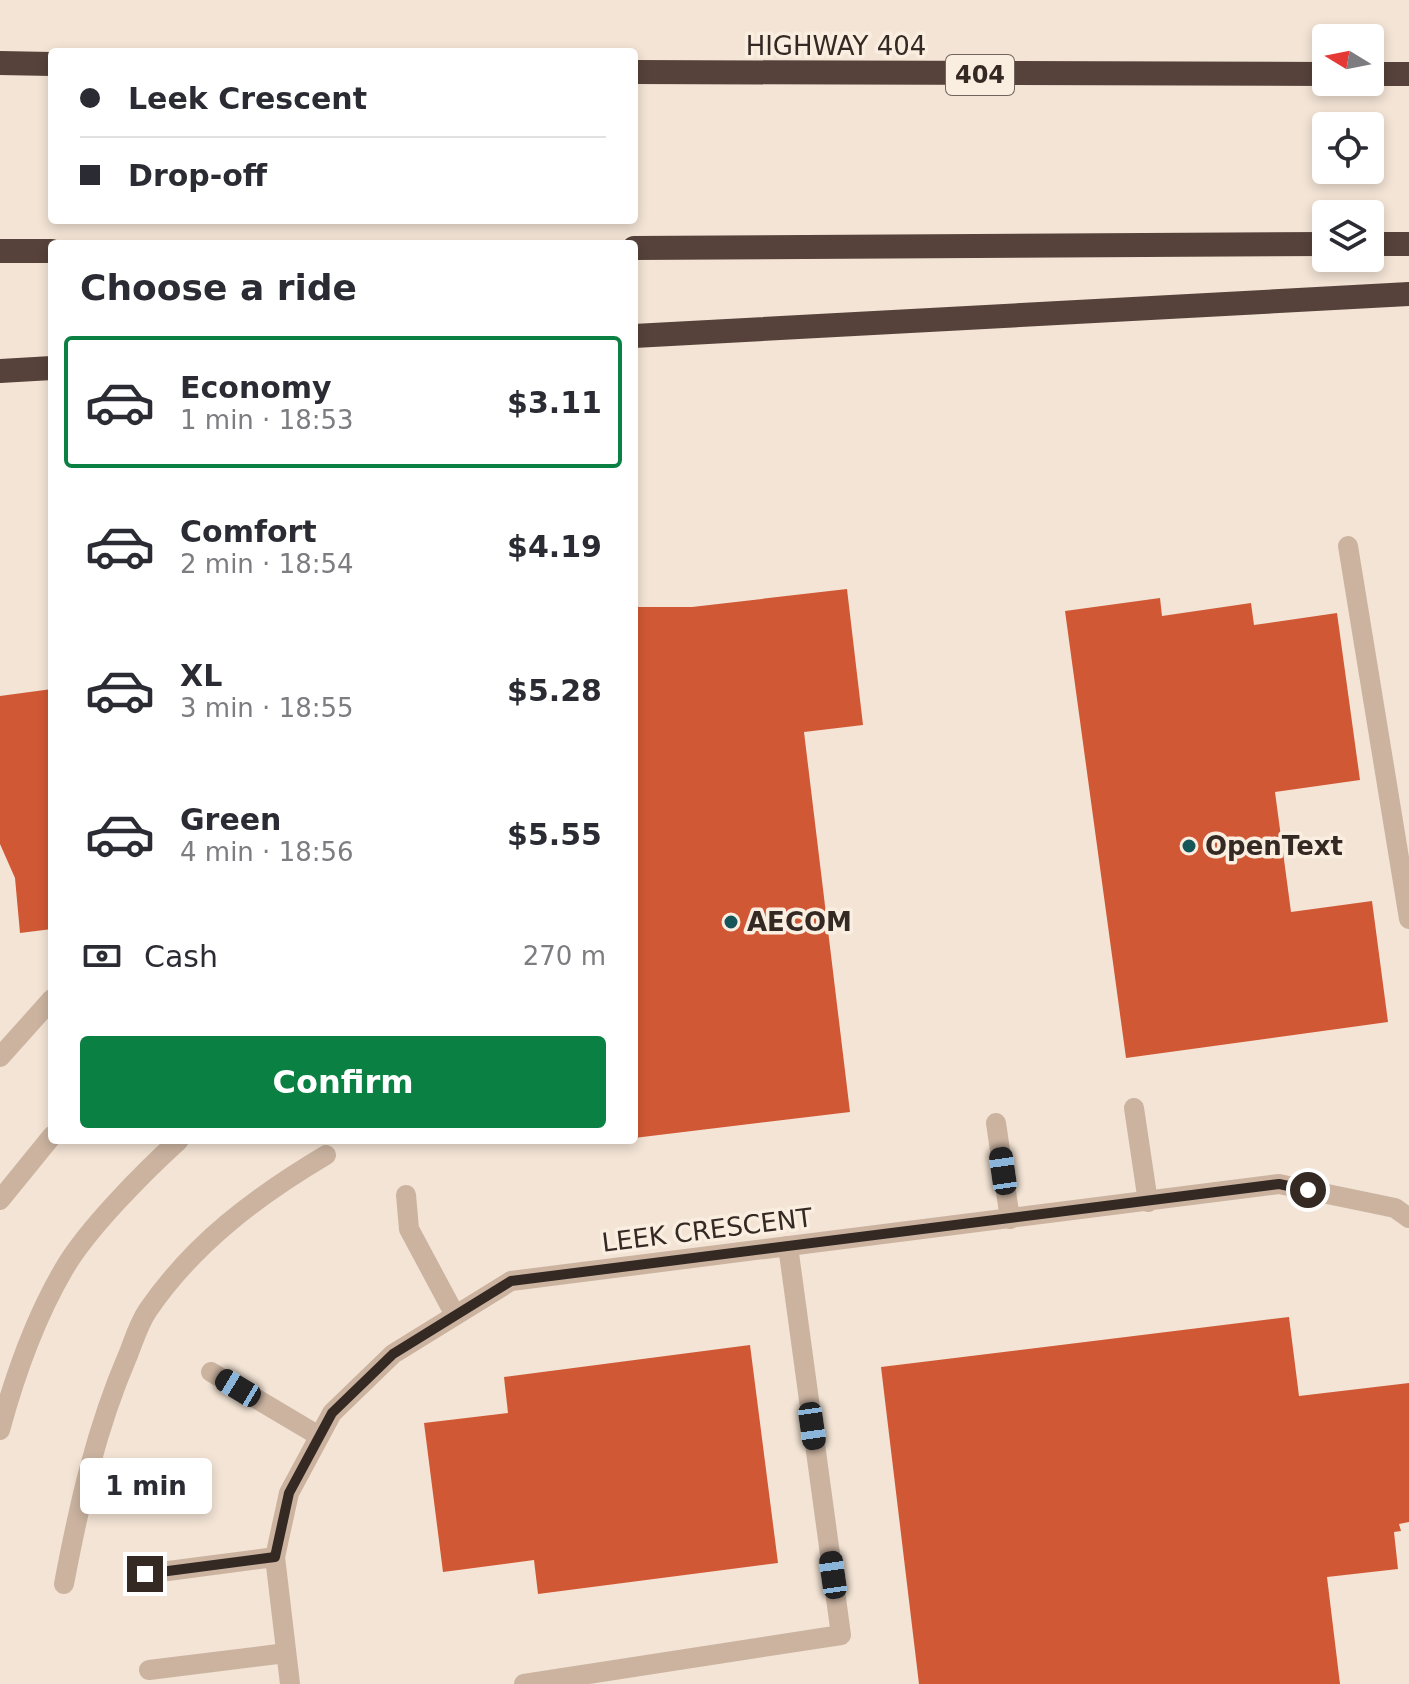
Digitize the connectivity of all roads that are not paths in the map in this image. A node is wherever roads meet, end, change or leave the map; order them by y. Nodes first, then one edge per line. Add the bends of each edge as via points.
1 (0, 63) edge
2 (48, 64) edge
3 (638, 72) edge
4 (1312, 74) edge
5 (1384, 74) edge
6 (1409, 74) edge
7 (1312, 244) edge
8 (1384, 244) edge
9 (1409, 244) edge
10 (638, 248) edge
11 (0, 251) edge
12 (48, 251) edge
13 (1409, 294) edge
14 (638, 336) edge
15 (48, 368) edge
16 (0, 371) edge
17 (1348, 546) dead end
18 (1409, 919) edge
19 (48, 1003) edge
20 (0, 1057) edge
21 (1134, 1108) dead end
22 (996, 1123) dead end
23 (48, 1141) edge
24 (175, 1144) edge
25 (326, 1155) dead end
26 (406, 1195) dead end
27 (0, 1200) edge
28 (1148, 1202) junction
29 (1409, 1218) edge
30 (1010, 1219) junction
31 (788, 1246) junction
32 (455, 1315) junction
33 (211, 1372) dead end
34 (0, 1430) edge
35 (319, 1436) junction
36 (275, 1557) junction
37 (145, 1574) dead end
38 (64, 1584) dead end
39 (286, 1653) junction
40 (149, 1670) dead end
41 (290, 1684) edge
42 (524, 1684) edge

1 - 2 highway
3 - 4 highway, HIGHWAY 404 / 404
5 - 6 highway
7 - 10 highway
8 - 9 highway
11 - 12 highway
13 - 14 highway
15 - 16 highway
17 - 18 street
19 - 20 street
21 - 28 street
22 - 30 street
23 - 27 street
24 - 34 street via 64,1268 17,1367
25 - 38 street via 268,1190 199,1247 146,1312 116,1381 83,1481
26 - 32 street via 409,1229
28 - 29 street, LEEK CRESCENT via 1279,1184 1395,1208
28 - 30 street, LEEK CRESCENT
30 - 31 street, LEEK CRESCENT
31 - 32 street, LEEK CRESCENT via 511,1281
31 - 42 street via 841,1635
32 - 35 street, LEEK CRESCENT via 393,1354 332,1413
33 - 35 street
35 - 36 street, LEEK CRESCENT via 289,1493
36 - 37 street
36 - 39 street, LEEK CRESCENT
39 - 40 street
39 - 41 street, LEEK CRESCENT

